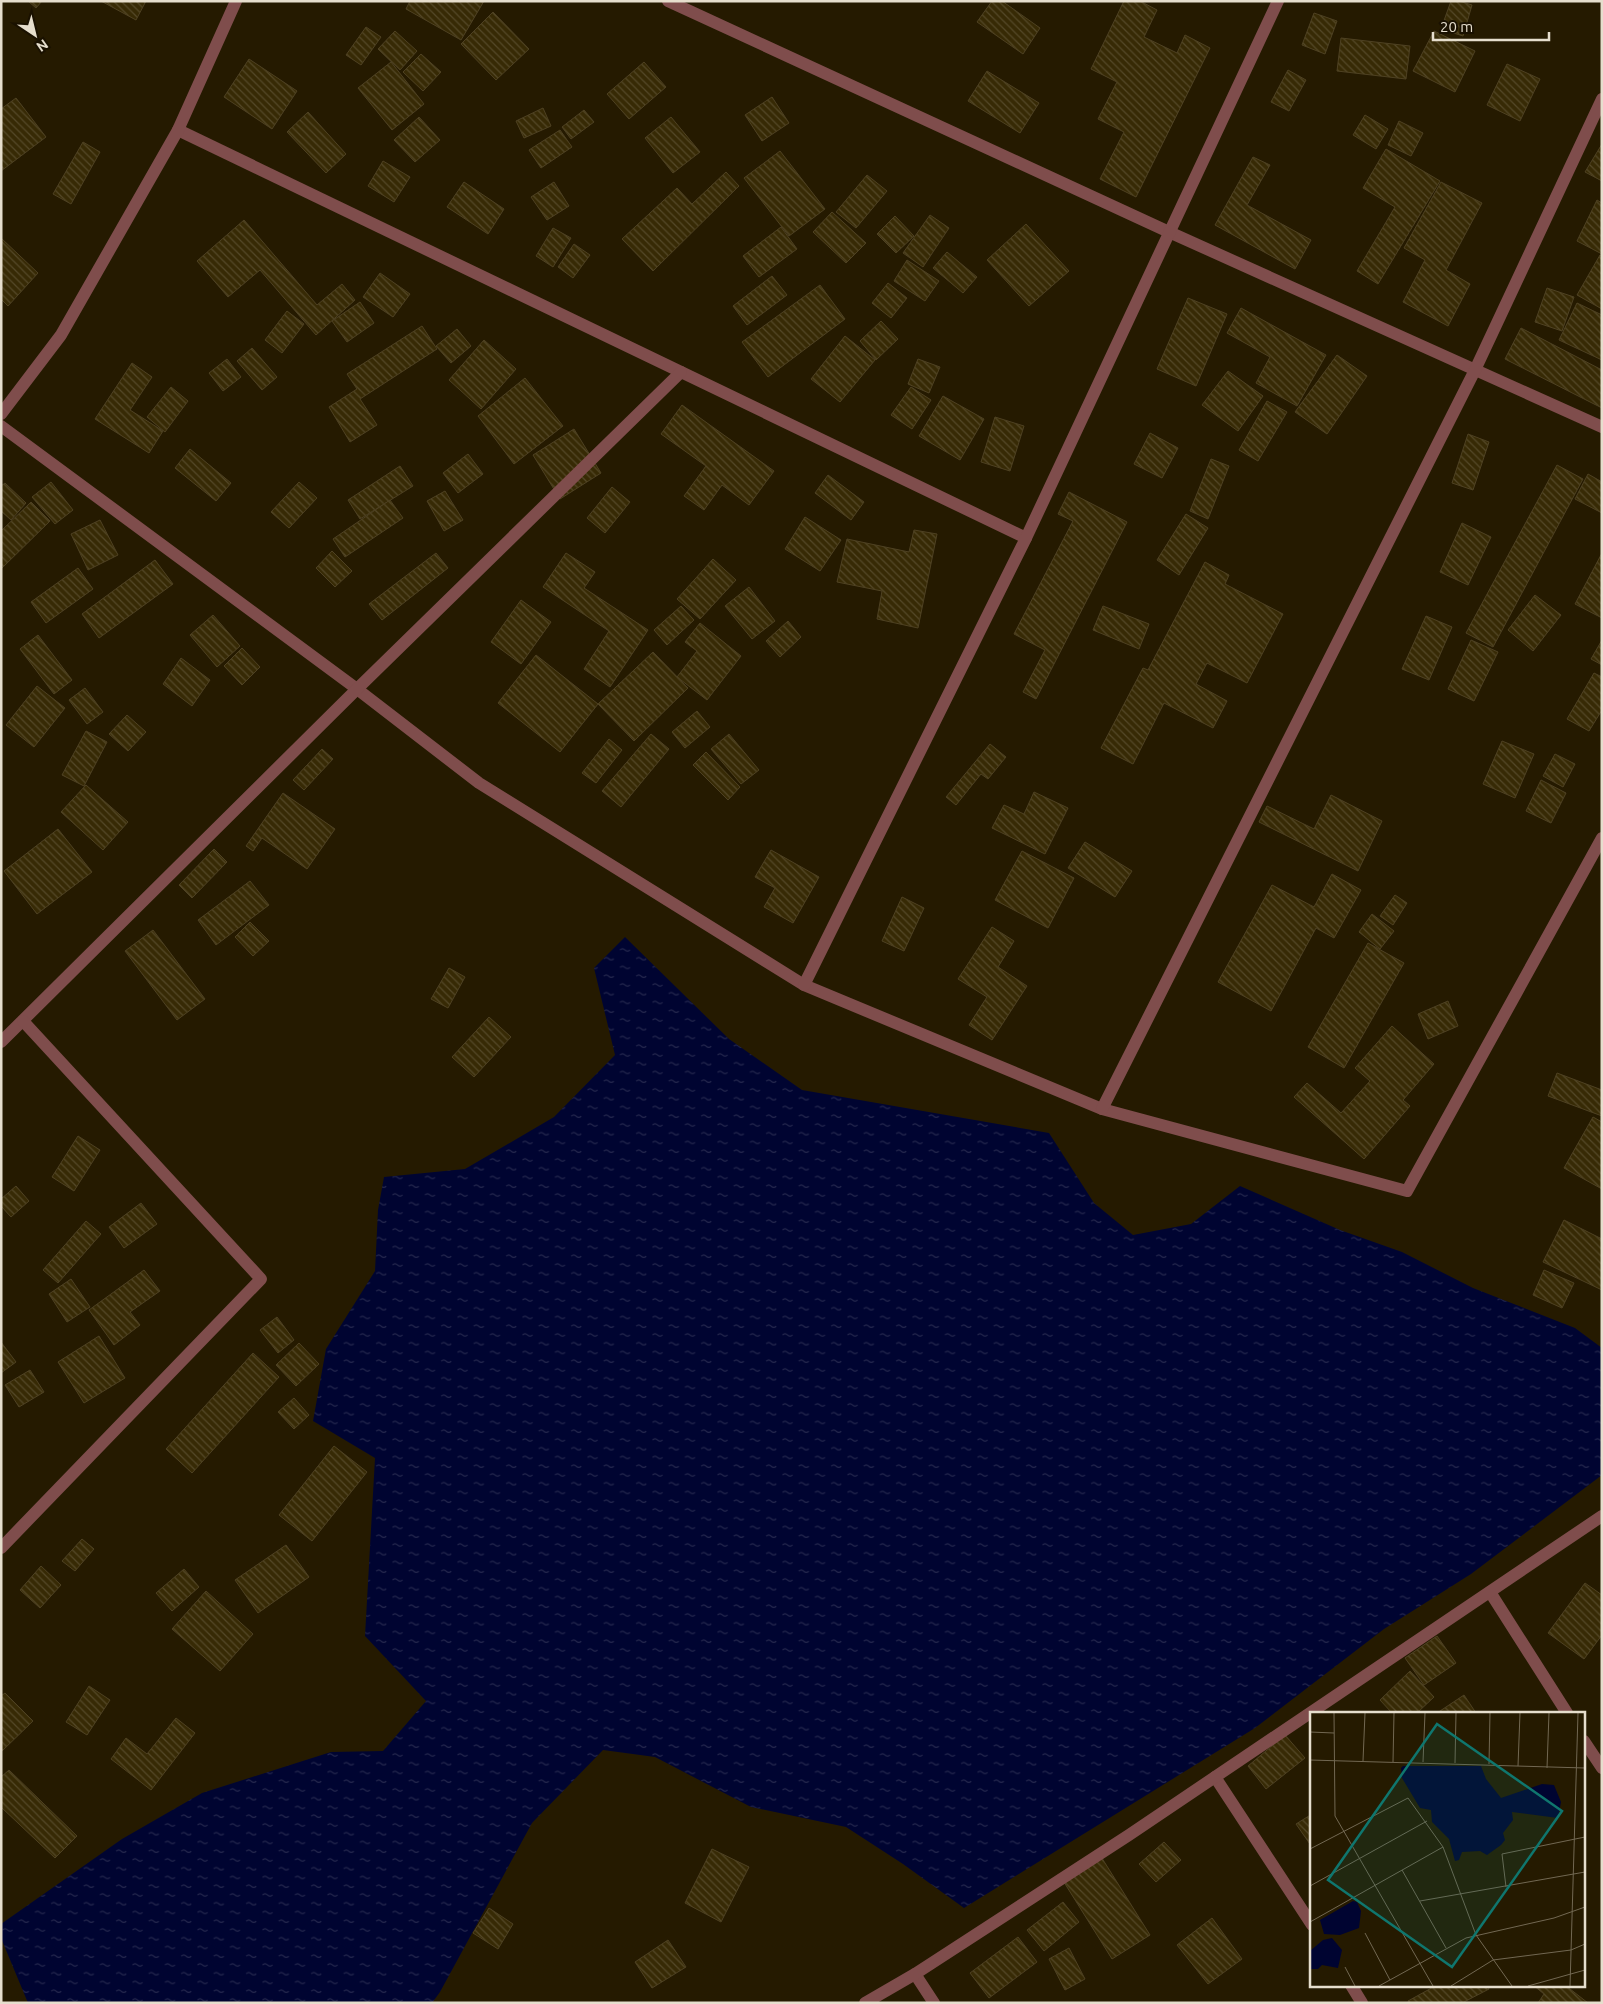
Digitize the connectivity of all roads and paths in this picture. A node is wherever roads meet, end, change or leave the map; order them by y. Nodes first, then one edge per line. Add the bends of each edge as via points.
1 (236, 1) edge
2 (668, 1) edge
3 (1278, 1) edge
4 (1602, 99) edge
5 (178, 130) junction
6 (1169, 232) junction
7 (1475, 370) junction
8 (681, 372) junction
9 (1, 414) edge
10 (1, 426) edge
11 (1602, 427) edge
12 (1026, 538) junction
13 (357, 689) junction
14 (1602, 838) edge
15 (804, 985) junction
16 (23, 1021) junction
17 (1, 1042) edge
18 (1102, 1109) junction
19 (1602, 1516) edge
20 (1, 1548) edge
21 (1490, 1592) junction
22 (1312, 1712) edge
23 (1566, 1712) edge
24 (1310, 1713) edge
25 (1586, 1744) edge
26 (1602, 1768) edge
27 (1215, 1777) junction
28 (1310, 1923) edge
29 (915, 1974) junction
30 (1352, 1986) edge
31 (865, 2003) edge
32 (934, 2003) edge
33 (1362, 2003) edge

1 - 5 street
2 - 6 street
3 - 6 street
4 - 7 street
5 - 8 street
5 - 9 street via 61,335
6 - 7 street
6 - 12 street
7 - 11 street
7 - 18 street
8 - 12 street
8 - 13 street
10 - 13 street
12 - 15 street
13 - 15 street via 479,783
13 - 16 street
14 - 18 street via 1407,1190
15 - 18 street
16 - 17 street
16 - 20 street via 261,1279
19 - 21 street
21 - 22 street
21 - 23 street
24 - 27 street
25 - 26 street
27 - 28 street
27 - 29 street
29 - 31 street
29 - 32 street
30 - 33 street

